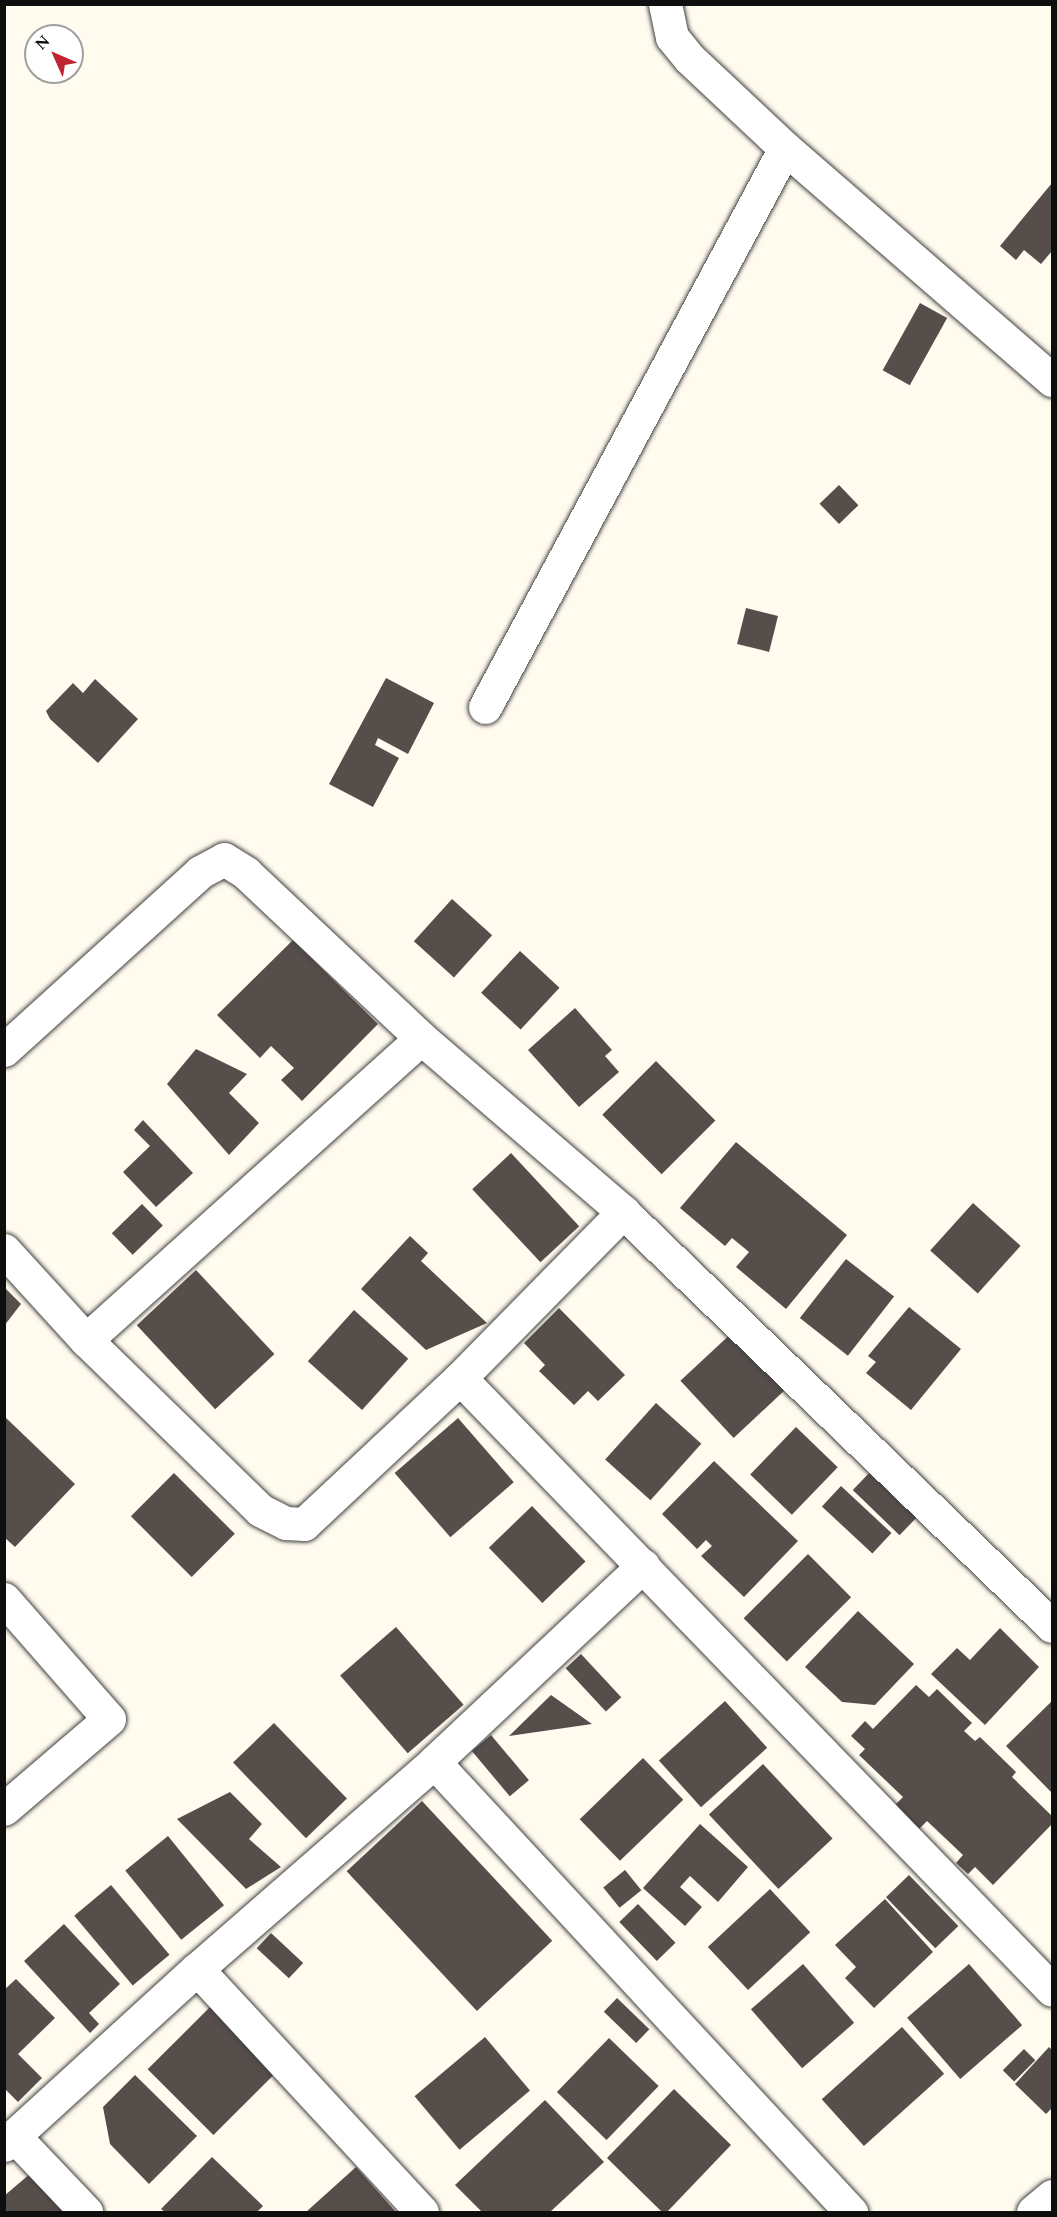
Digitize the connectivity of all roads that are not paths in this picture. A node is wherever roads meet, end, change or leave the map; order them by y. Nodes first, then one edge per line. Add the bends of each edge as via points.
1 (665, 4) edge
2 (785, 148) junction
3 (1053, 380) edge
4 (485, 706) dead end
5 (421, 1038) junction
6 (4, 1050) edge
7 (623, 1212) junction
8 (4, 1250) edge
9 (86, 1340) junction
10 (460, 1378) junction
11 (643, 1566) junction
12 (4, 1599) edge
13 (1053, 1626) edge
14 (434, 1762) junction
15 (4, 1809) edge
16 (197, 1969) junction
17 (1053, 1990) edge
18 (9, 2141) edge
19 (1053, 2196) edge
20 (86, 2212) edge
21 (422, 2212) edge
22 (851, 2212) edge
23 (1033, 2212) edge

1 - 2 street via 672,37 689,58
2 - 3 street
2 - 4 street
5 - 6 street via 246,873 224,859 200,872
5 - 7 street
5 - 9 street
7 - 10 street
7 - 13 street
8 - 9 street
9 - 10 street via 260,1509 286,1523 304,1524
10 - 11 street
11 - 14 street
11 - 17 street
12 - 15 street via 109,1719
14 - 16 street
14 - 22 street
16 - 18 street
16 - 21 street
18 - 20 street
19 - 23 street

